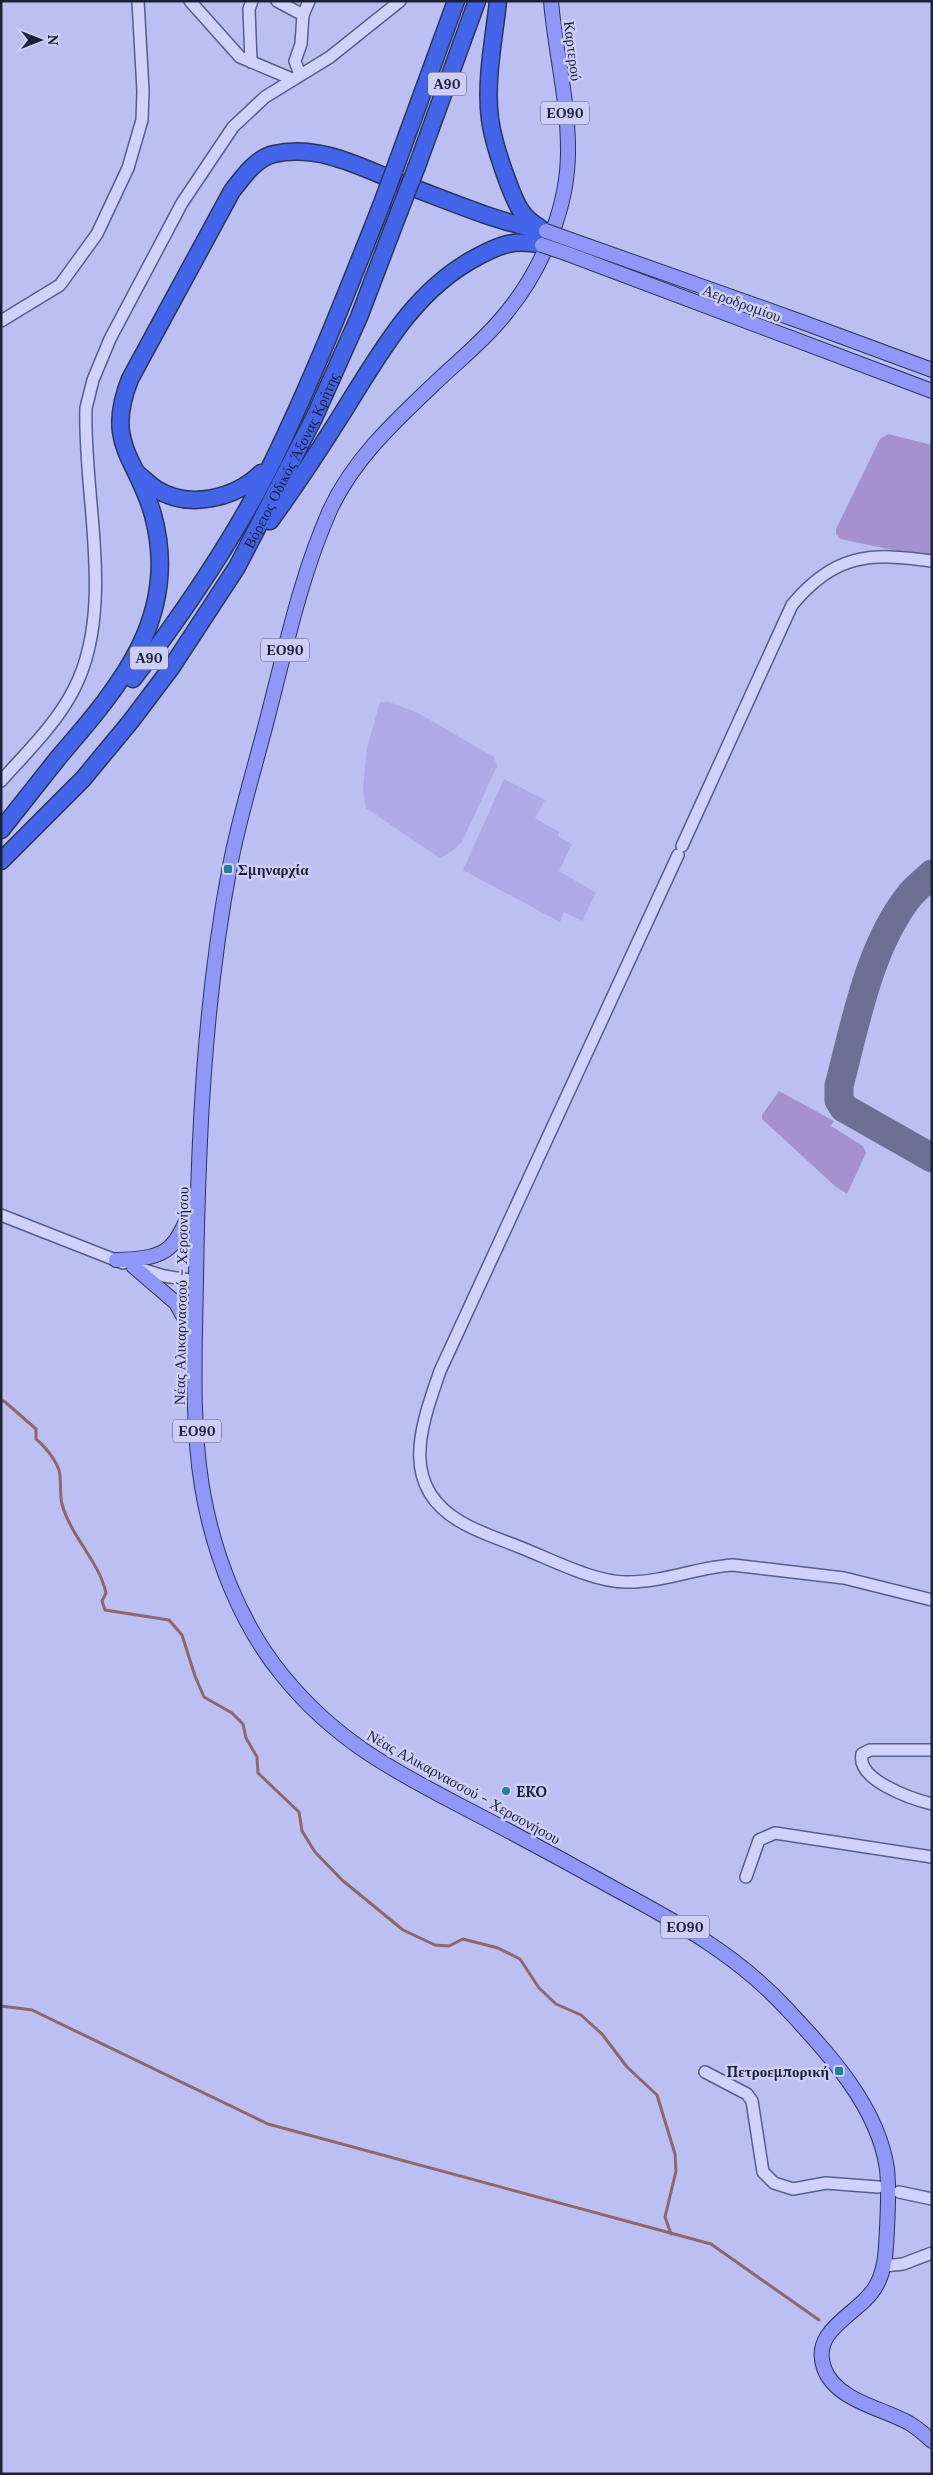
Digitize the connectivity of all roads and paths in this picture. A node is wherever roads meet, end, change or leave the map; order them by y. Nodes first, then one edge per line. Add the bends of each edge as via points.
1 (138, 1) edge
2 (190, 1) edge
3 (252, 1) edge
4 (277, 1) edge
5 (309, 1) edge
6 (400, 1) edge
7 (456, 1) edge
8 (476, 1) edge
9 (498, 1) edge
10 (551, 1) edge
11 (303, 15) junction
12 (251, 62) junction
13 (296, 77) junction
14 (527, 231) junction
15 (546, 239) junction
16 (1, 321) edge
17 (932, 370) edge
18 (932, 390) edge
19 (271, 464) junction
20 (136, 473) junction
21 (932, 561) edge
22 (236, 568) junction
23 (1, 780) edge
24 (1, 831) edge
25 (1, 861) edge
26 (199, 1188) junction
27 (1, 1215) edge
28 (116, 1260) junction
29 (133, 1266) junction
30 (196, 1281) junction
31 (195, 1340) junction
32 (932, 1600) edge
33 (932, 1750) edge
34 (932, 1804) edge
35 (932, 1857) edge
36 (746, 1877) dead end
37 (705, 2072) dead end
38 (878, 2188) dead end
39 (899, 2192) dead end
40 (932, 2199) edge
41 (932, 2253) edge
42 (884, 2266) junction
43 (932, 2442) edge

1 - 16 street via 144,91 142,120 128,168 97,234 60,285
2 - 12 street via 234,51
3 - 12 street via 249,9
4 - 11 street
5 - 11 street
6 - 13 street via 363,33
7 - 19 highway, Βόρειος Οδικός Άξονας Κρήτης / Α90, bridge via 381,206 309,383
8 - 22 highway, Βόρειος Οδικός Άξονας Κρήτης / Α90, bridge via 359,317 314,418
9 - 14 highway via 489,86 490,118 504,174
10 - 15 main road, Καρτερού / ΕΟ90 via 568,150 563,196
11 - 13 street via 301,44 295,61
12 - 13 street
13 - 23 street via 254,106 220,143 182,203 99,363 86,414 95,588 88,656 65,705
14 - 15 highway
14 - 20 highway via 342,160 302,150 272,154 249,169 232,191 130,379 121,402 118,426 125,452
14 - 22 highway via 512,242 456,268 430,289 405,317 298,483
15 - 17 main road, Αεροδρομίου, bridge via 571,240
15 - 18 main road, Αεροδρομίου, bridge via 568,254
15 - 26 main road, Νέας Αλικαρνασσού - Χερσονήσου / ΕΟ90 via 524,289 504,316 403,414 358,464 337,496 321,533 284,653 231,860 211,1010
19 - 20 highway via 242,489 223,497 200,500 178,498 157,490
19 - 24 highway, Βόρειος Οδικός Άξονας Κρήτης / Α90 via 229,539 152,654 102,719
20 - 24 highway via 153,515 160,551 158,591 148,631 133,664 115,690
21 - 32 street via 898,556 860,559 828,572 803,591 792,605 440,1371 419,1446 424,1484 432,1500 461,1522 608,1580 636,1582 715,1566 750,1566 844,1578
22 - 25 highway, Βόρειος Οδικός Άξονας Κρήτης / Α90 via 171,668 131,721 83,779
26 - 28 main road via 181,1233 166,1251 144,1259
26 - 30 main road, Νέας Αλικαρνασσού - Χερσονήσου / ΕΟ90
27 - 28 street
28 - 29 street
29 - 30 street via 164,1276
29 - 31 main road via 176,1303
30 - 31 main road, Νέας Αλικαρνασσού - Χερσονήσου / ΕΟ90
31 - 42 main road, Νέας Αλικαρνασσού - Χερσονήσου / ΕΟ90 via 199,1462 209,1520 237,1599 260,1644 284,1678 327,1725 367,1753 692,1931 742,1965 772,1993 833,2061 860,2100 876,2131 888,2181
33 - 34 street via 870,1750 862,1754 861,1760 876,1781
35 - 36 street via 774,1833 759,1840
37 - 38 street via 747,2094 752,2100 763,2172 774,2183 793,2189 826,2183
39 - 40 street
41 - 42 street via 903,2264
42 - 43 main road, Νέας Αλικαρνασσού - Χερσονήσου / ΕΟ90 via 872,2294 826,2337 822,2350 823,2365 831,2381 845,2392 908,2422

